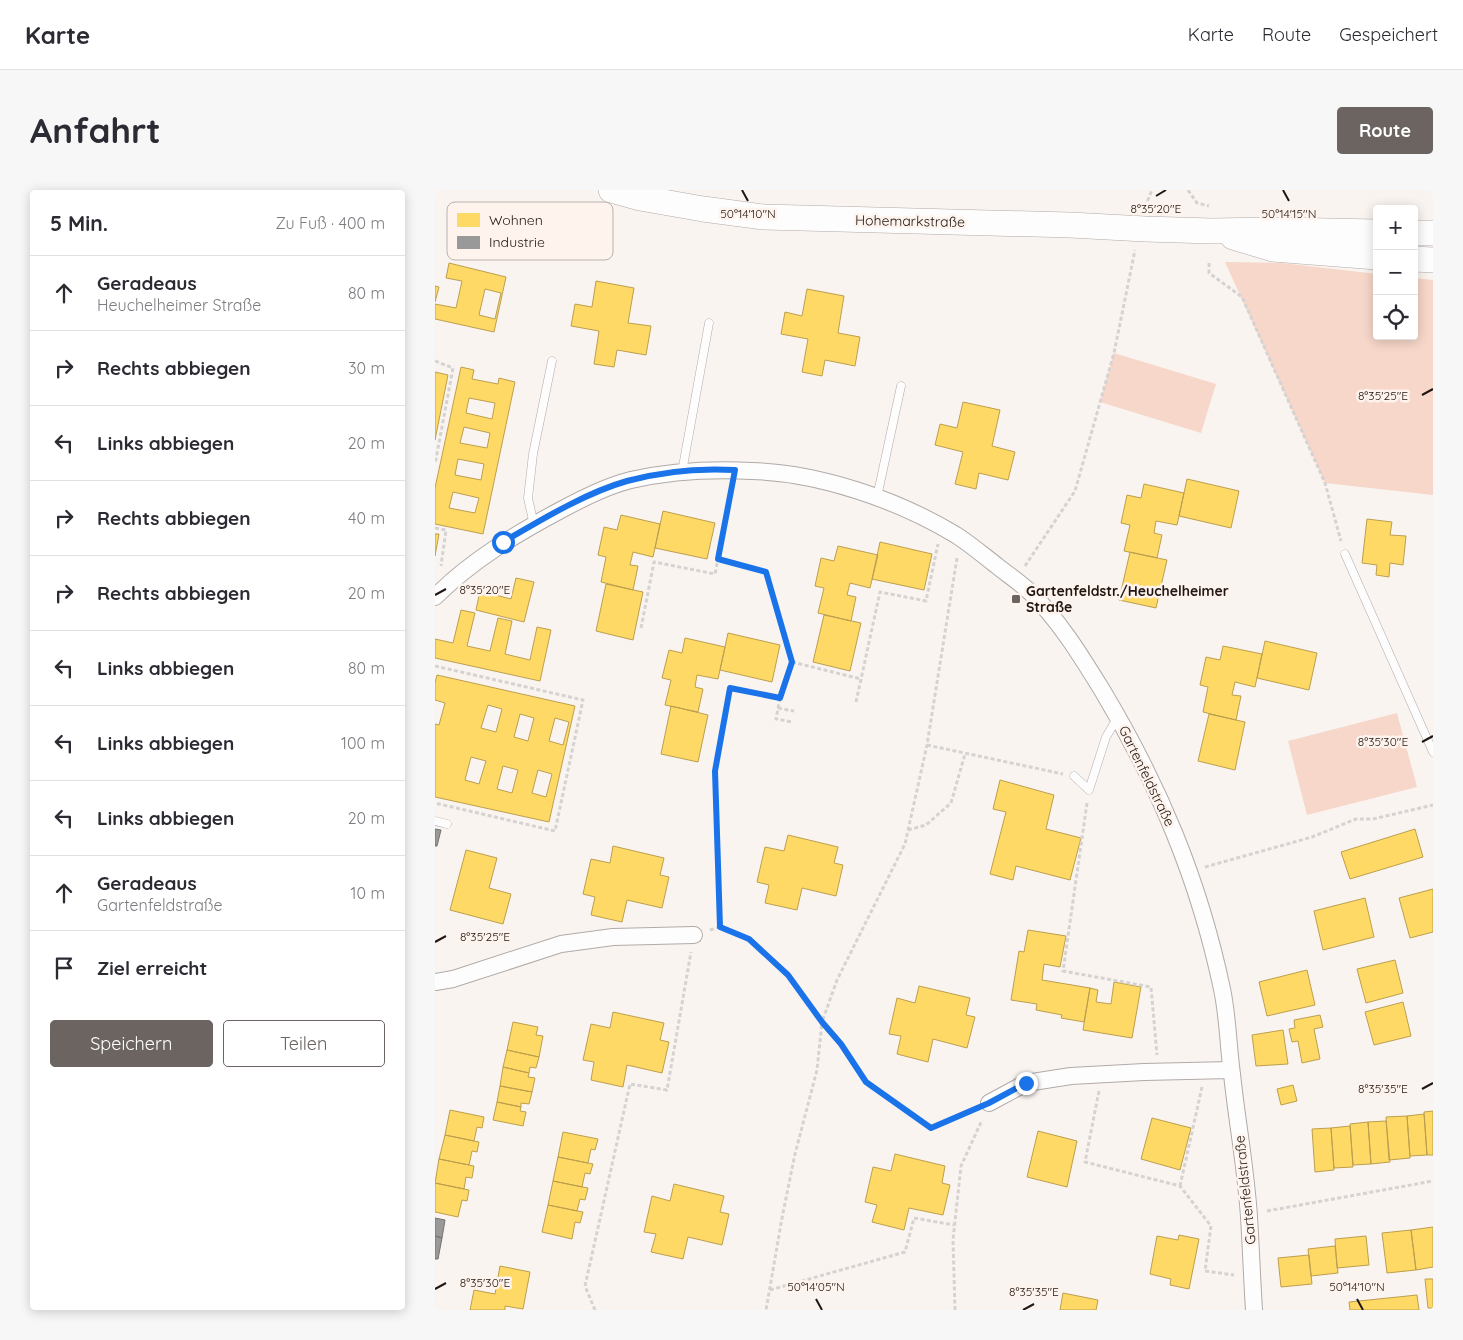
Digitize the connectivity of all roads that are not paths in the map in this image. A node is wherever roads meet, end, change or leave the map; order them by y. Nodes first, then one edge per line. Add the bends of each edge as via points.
1 (611, 190) edge
2 (1212, 230) junction
3 (1373, 232) edge
4 (1418, 233) edge
5 (1433, 233) edge
6 (1373, 257) edge
7 (1418, 259) edge
8 (1433, 260) edge
9 (709, 323) dead end
10 (552, 362) dead end
11 (901, 386) dead end
12 (682, 472) junction
13 (877, 497) junction
14 (533, 525) junction
15 (1345, 554) road end
16 (439, 593) edge
17 (1118, 717) junction
18 (1433, 752) edge
19 (1074, 776) dead end
20 (435, 821) edge
21 (447, 824) dead end
22 (694, 934) road end
23 (435, 982) edge
24 (1231, 1070) junction
25 (989, 1103) road end
26 (1254, 1310) edge

1 - 2 main road, Hohemarkstraße via 667,203 764,217
2 - 3 main road, Hohemarkstraße
2 - 6 main road, Hohemarkstraße via 1273,249
4 - 5 main road
7 - 8 main road
9 - 12 lane
10 - 14 lane via 533,454 528,498
11 - 13 lane
12 - 13 street, Gartenfeldstraße via 774,472 819,480
12 - 14 street, Gartenfeldstraße via 627,481 582,498
13 - 17 street, Gartenfeldstraße via 908,509 960,538 1031,593 1059,624
14 - 16 street, Gartenfeldstraße via 489,552
15 - 18 lane
17 - 19 lane via 1106,737 1089,790
17 - 24 street, Gartenfeldstraße via 1162,802 1190,872 1223,991
20 - 21 lane
22 - 23 street via 613,936 561,944
24 - 25 street via 1071,1076 1026,1083
24 - 26 street, Gartenfeldstraße via 1249,1214

